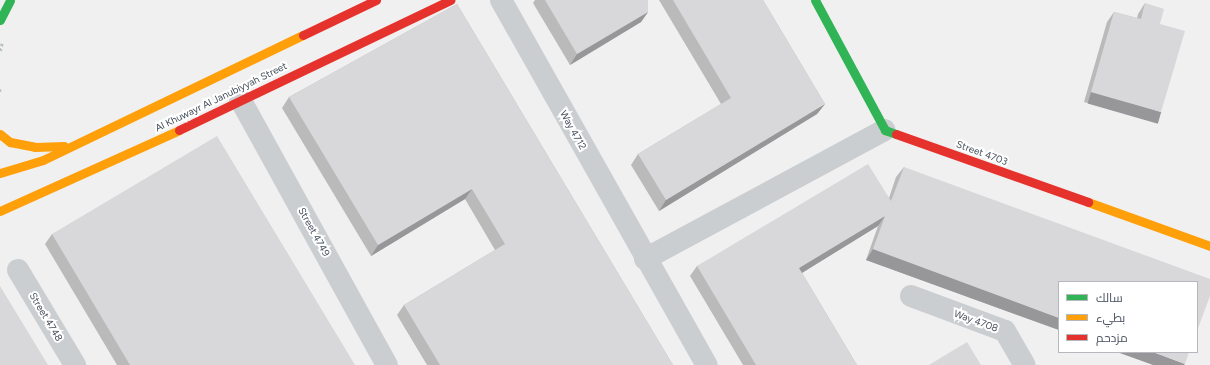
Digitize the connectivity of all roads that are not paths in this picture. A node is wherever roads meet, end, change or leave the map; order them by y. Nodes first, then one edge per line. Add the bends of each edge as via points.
1 (10, 0) edge
2 (376, 0) edge
3 (450, 0) edge
4 (501, 0) edge
5 (815, 0) edge
6 (0, 20) edge
7 (240, 99) junction
8 (886, 130) junction
9 (0, 134) edge
10 (86, 140) junction
11 (0, 173) edge
12 (0, 210) edge
13 (1210, 246) edge
14 (645, 259) junction
15 (18, 270) dead end
16 (911, 296) dead end
17 (75, 365) edge
18 (387, 365) edge
19 (707, 365) edge
20 (1024, 365) edge

1 - 6 street
2 - 10 street, Al Khuwayr Al Janubiyyah Street
3 - 7 street, Al Khuwayr Al Janubiyyah Street
4 - 14 street, Way 4712
5 - 8 street
7 - 12 street, Al Khuwayr Al Janubiyyah Street via 77,179
7 - 18 street, Street 4749
8 - 13 street, Street 4703
8 - 14 street
9 - 10 street via 10,142 35,147 61,147
10 - 11 street, Al Khuwayr Al Janubiyyah Street via 25,168
14 - 19 street, Way 4712
15 - 17 street, Street 4748
16 - 20 street, Way 4708 via 1005,331

